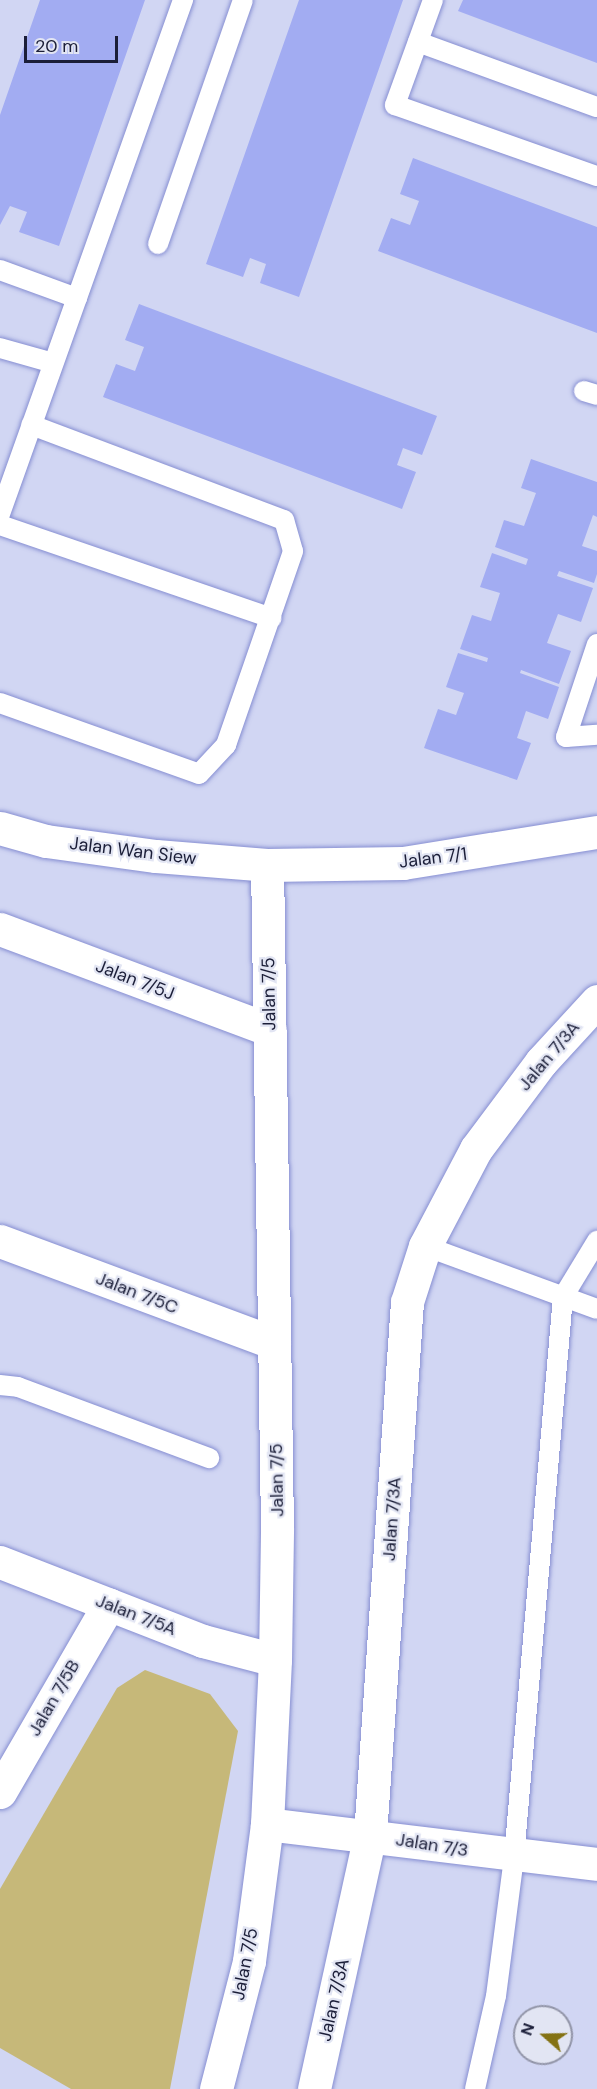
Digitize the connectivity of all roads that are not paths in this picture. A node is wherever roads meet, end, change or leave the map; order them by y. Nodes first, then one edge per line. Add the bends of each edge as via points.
1 (183, 0) edge
2 (243, 0) edge
3 (433, 0) edge
4 (418, 42) junction
5 (597, 107) edge
6 (597, 176) edge
7 (158, 244) dead end
8 (0, 270) edge
9 (77, 298) junction
10 (0, 348) edge
11 (53, 363) junction
12 (31, 425) junction
13 (0, 514) edge
14 (0, 525) edge
15 (271, 618) junction
16 (597, 644) edge
17 (0, 703) edge
18 (597, 735) edge
19 (0, 828) edge
20 (597, 832) edge
21 (267, 865) junction
22 (0, 929) edge
23 (597, 1001) edge
24 (270, 1030) junction
25 (0, 1241) edge
26 (597, 1242) edge
27 (425, 1246) junction
28 (563, 1297) junction
29 (597, 1309) edge
30 (274, 1343) junction
31 (0, 1385) edge
32 (209, 1458) dead end
33 (0, 1562) edge
34 (109, 1604) junction
35 (275, 1660) junction
36 (0, 1792) edge
37 (267, 1824) junction
38 (370, 1835) junction
39 (514, 1857) junction
40 (597, 1864) edge
41 (216, 2089) edge
42 (314, 2089) edge
43 (475, 2089) edge

1 - 9 lane
2 - 7 lane
3 - 4 lane
4 - 5 lane
4 - 6 lane via 395,105
8 - 9 lane
9 - 11 lane
10 - 11 lane
11 - 12 lane
12 - 13 lane
12 - 15 lane via 284,520 293,551
14 - 15 lane
15 - 17 lane via 226,745 199,774
16 - 18 lane via 566,737
19 - 21 street, Jalan Wan Siew via 46,841 156,856
20 - 21 street, Jalan 7/1 via 403,863
21 - 24 street, Jalan 7/5
22 - 24 street, Jalan 7/5J
23 - 27 street, Jalan 7/3A via 541,1062 476,1149
24 - 30 street, Jalan 7/5
25 - 30 street, Jalan 7/5C
26 - 28 lane
27 - 28 lane
27 - 38 street, Jalan 7/3A via 407,1302
28 - 29 lane
28 - 39 lane
30 - 35 street, Jalan 7/5
31 - 32 lane via 18,1387
33 - 34 street, Jalan 7/5A
34 - 35 street, Jalan 7/5A via 203,1641
34 - 36 street, Jalan 7/5B
35 - 37 street, Jalan 7/5
37 - 38 street, Jalan 7/3
37 - 41 street, Jalan 7/5 via 249,1961
38 - 39 street, Jalan 7/3
38 - 42 street, Jalan 7/3A
39 - 40 street, Jalan 7/3
39 - 43 lane via 496,1996

